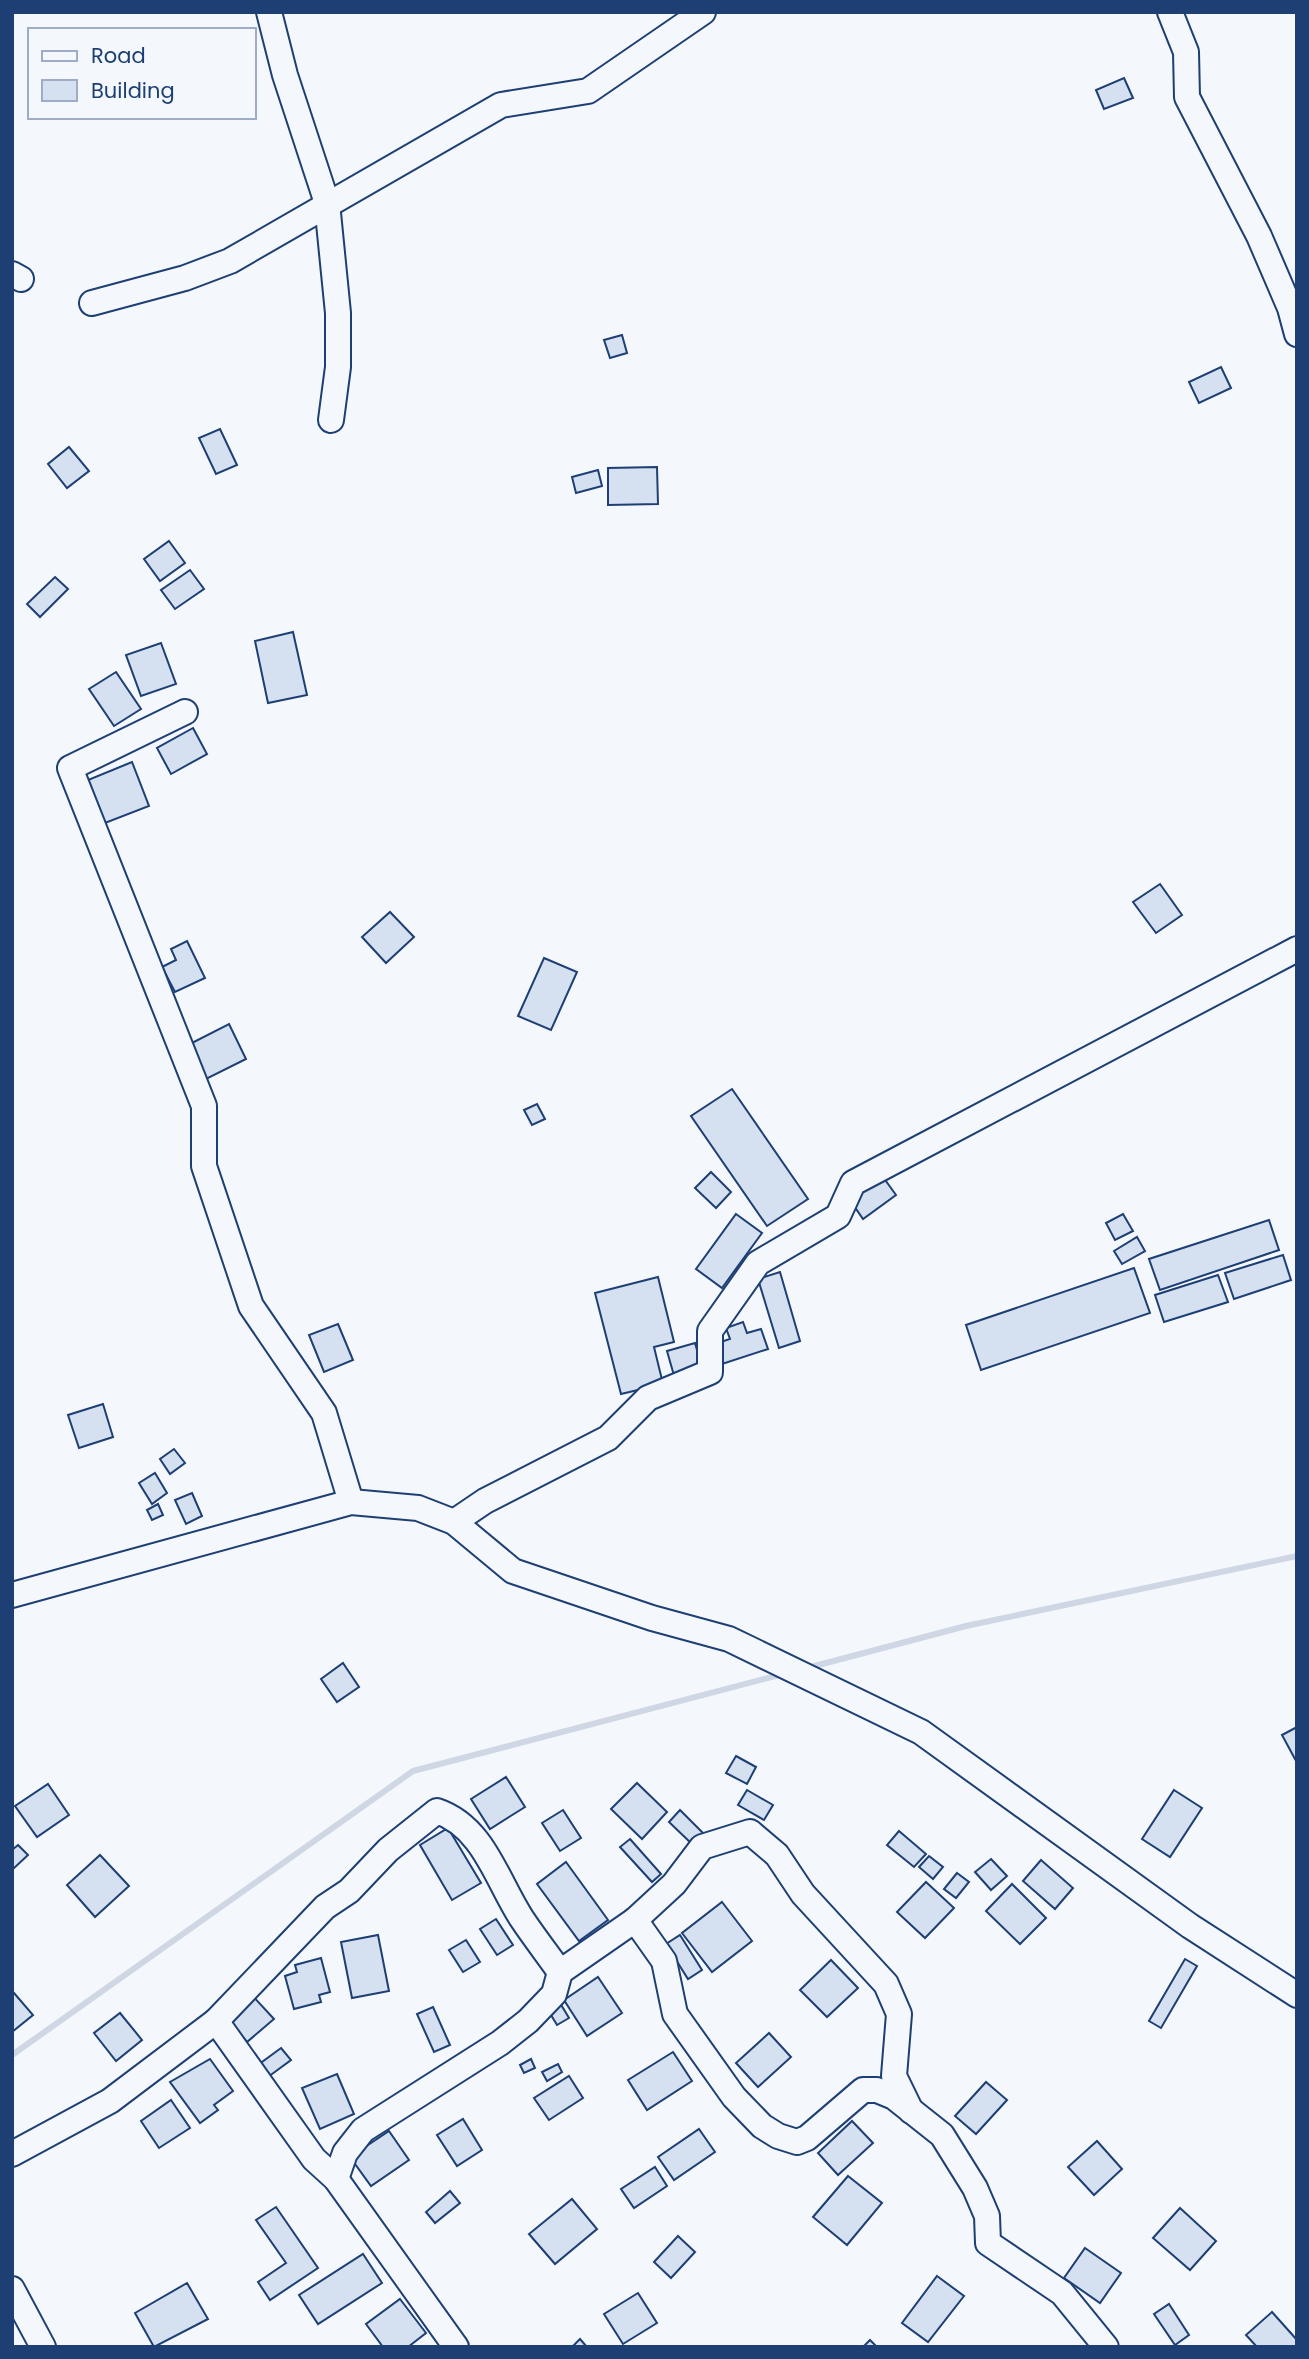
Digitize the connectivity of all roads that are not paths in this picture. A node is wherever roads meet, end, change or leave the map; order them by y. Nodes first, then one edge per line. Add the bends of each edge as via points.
1 (269, 12) edge
2 (703, 12) edge
3 (1170, 12) edge
4 (327, 203) junction
5 (92, 303) dead end
6 (1297, 334) edge
7 (331, 420) dead end
8 (185, 712) dead end
9 (1297, 949) edge
10 (351, 1502) junction
11 (454, 1522) junction
12 (12, 1595) edge
13 (635, 1920) junction
14 (561, 1972) junction
15 (1297, 1995) edge
16 (216, 2021) junction
17 (911, 2110) junction
18 (12, 2154) edge
19 (336, 2179) junction
20 (12, 2289) edge
21 (43, 2347) edge
22 (456, 2347) edge
23 (1106, 2347) edge

1 - 4 street
2 - 4 street via 588,91 501,105
3 - 6 street via 1186,52 1187,97 1259,236
4 - 5 street via 230,261
4 - 7 street via 338,313
8 - 10 street via 70,768 204,1106 204,1166 251,1306 324,1413
9 - 11 street via 853,1183 838,1216 758,1262 710,1332 710,1372 648,1398 608,1438 485,1501
10 - 11 street via 418,1508
10 - 12 street
11 - 15 street via 513,1571 729,1639 921,1732 1190,1926
13 - 14 street
13 - 17 street via 664,1961 675,2014 734,2097 762,2126 797,2142 863,2090 894,2097
13 - 17 street via 674,1884 702,1847 750,1832 777,1855 803,1894 886,1984 899,2014 894,2076
14 - 16 street via 521,1918 474,1836 453,1817 437,1811 316,1916
14 - 19 street via 554,1994 528,2021 363,2130 345,2153
16 - 18 street via 110,2101
16 - 19 street via 314,2159
17 - 23 street via 942,2135 975,2188 987,2216 988,2242 1062,2293
19 - 22 street
20 - 21 street

